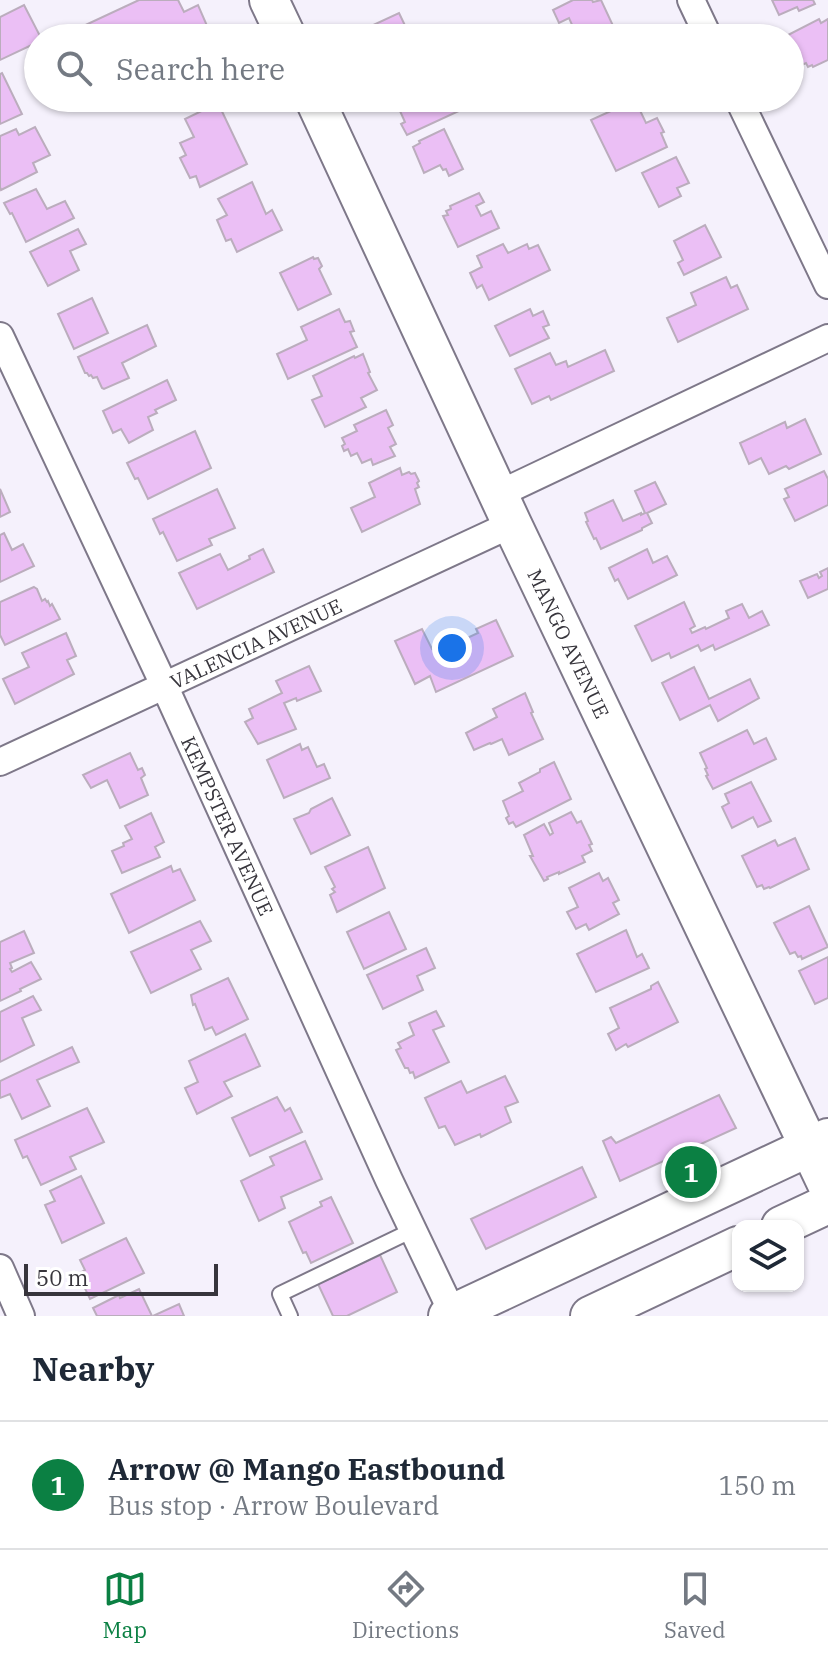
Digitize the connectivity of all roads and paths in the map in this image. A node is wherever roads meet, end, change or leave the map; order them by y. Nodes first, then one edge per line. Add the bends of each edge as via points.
1 (269, 0) edge
2 (691, 0) edge
3 (280, 24) edge
4 (702, 24) edge
5 (321, 112) edge
6 (745, 112) edge
7 (828, 285) edge
8 (0, 336) edge
9 (828, 338) edge
10 (505, 509) junction
11 (164, 685) junction
12 (0, 762) edge
13 (819, 1143) edge
14 (828, 1186) edge
15 (828, 1204) edge
16 (794, 1220) edge
17 (413, 1230) junction
18 (732, 1249) edge
19 (0, 1268) edge
20 (451, 1315) edge
21 (21, 1316) edge
22 (290, 1316) edge
23 (590, 1316) edge

1 - 3 street
2 - 4 street
5 - 10 street, MANGO AVENUE
6 - 7 street
8 - 11 street, KEMPSTER AVENUE
9 - 10 street, VALENCIA AVENUE
10 - 11 street, VALENCIA AVENUE
10 - 13 street, MANGO AVENUE
11 - 12 street, VALENCIA AVENUE
11 - 17 street, KEMPSTER AVENUE
13 - 14 street, MANGO AVENUE
13 - 20 street
15 - 16 street
17 - 20 street, KEMPSTER AVENUE
17 - 22 lane via 280,1294
18 - 23 street
19 - 21 street

